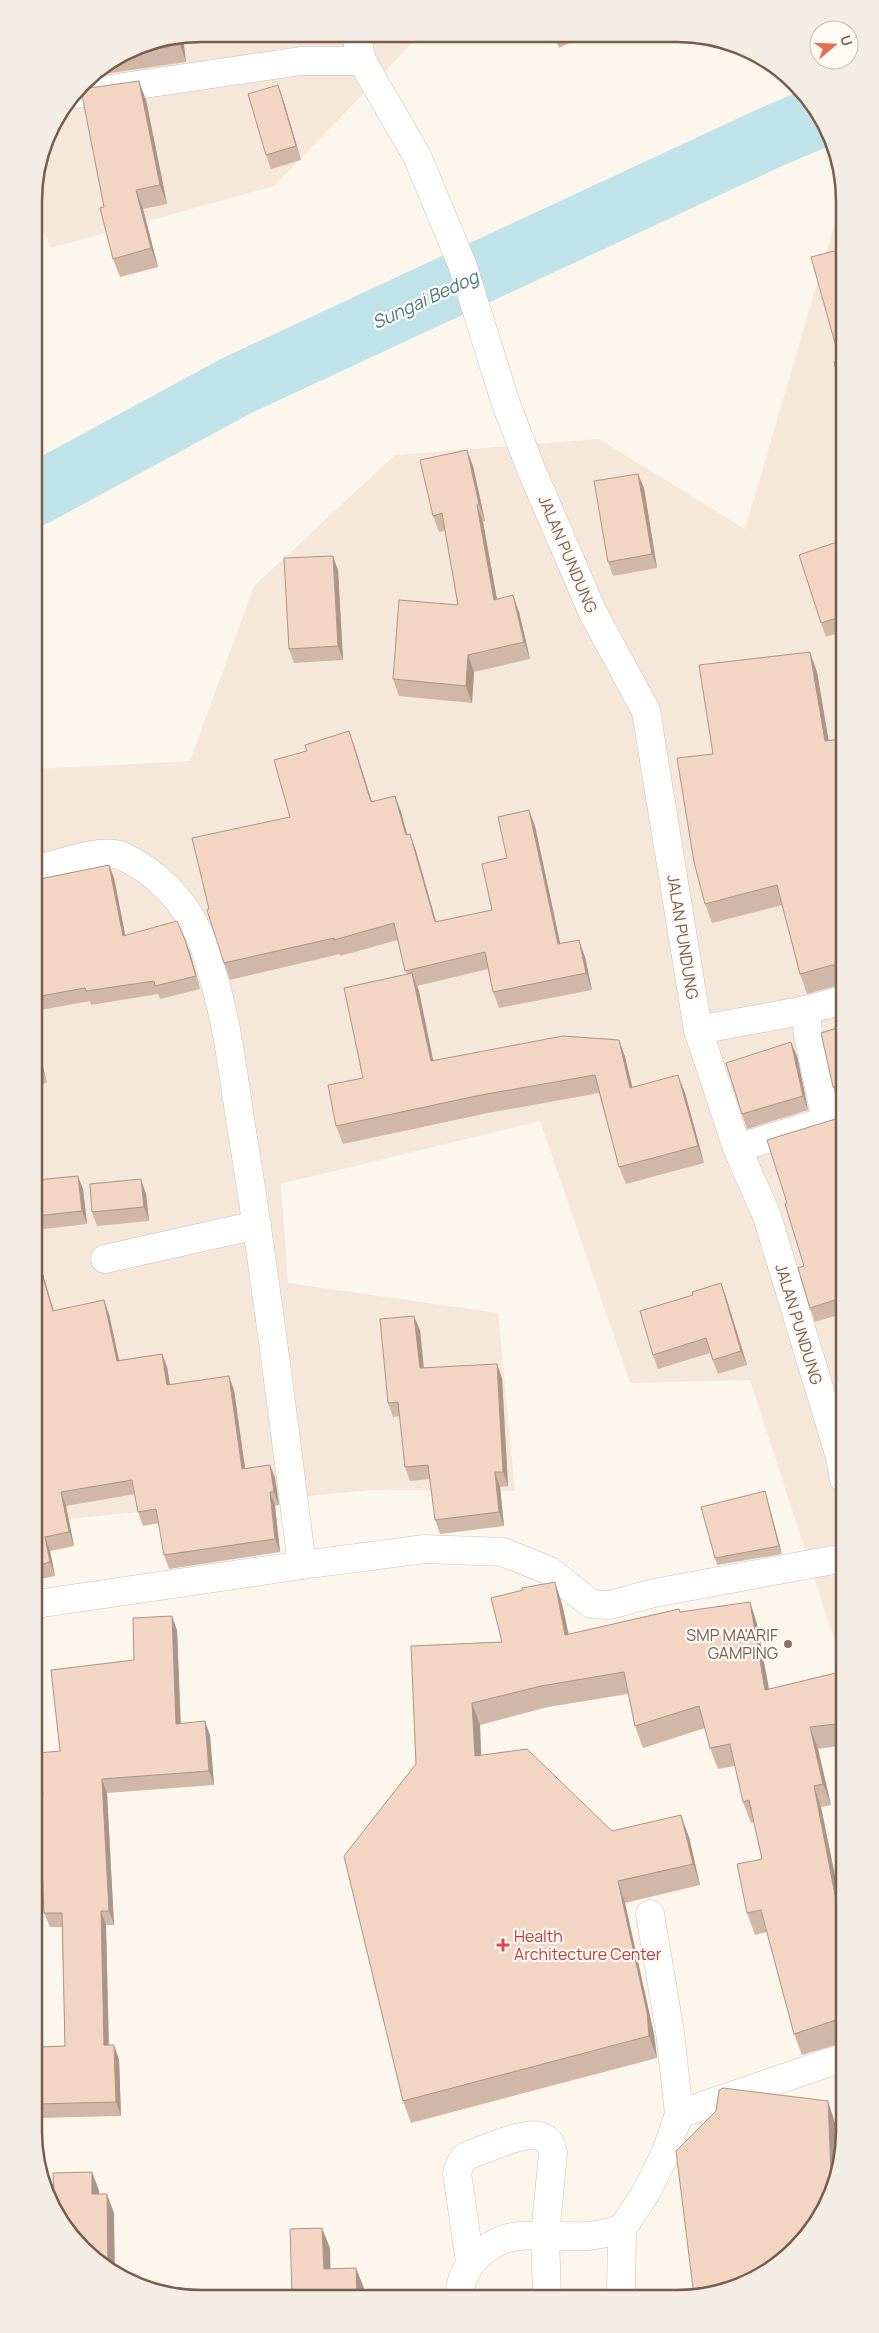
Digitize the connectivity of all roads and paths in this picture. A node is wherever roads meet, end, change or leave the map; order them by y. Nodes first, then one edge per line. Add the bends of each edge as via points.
1 (358, 43) edge
2 (362, 61) junction
3 (86, 93) edge
4 (43, 868) edge
5 (836, 1002) edge
6 (806, 1010) junction
7 (698, 1030) junction
8 (835, 1118) edge
9 (738, 1148) junction
10 (258, 1225) junction
11 (105, 1259) dead end
12 (836, 1444) edge
13 (836, 1559) edge
14 (302, 1565) junction
15 (42, 1603) edge
16 (650, 1914) dead end
17 (836, 2060) edge
18 (679, 2114) junction
19 (622, 2229) junction
20 (545, 2236) junction
21 (470, 2262) junction
22 (459, 2290) edge
23 (547, 2290) edge
24 (621, 2290) edge

1 - 2 street, JALAN PUNDUNG
2 - 3 street via 301,61
2 - 7 street, JALAN PUNDUNG via 417,156 462,264 506,404 531,470 593,613 646,711
4 - 10 street via 94,855 119,855 164,884 184,906 199,933 230,1041
5 - 6 street
6 - 7 street
6 - 8 street via 808,1035
7 - 9 street, JALAN PUNDUNG
8 - 9 street
9 - 12 street, JALAN PUNDUNG via 767,1216
10 - 11 street
10 - 14 street
13 - 14 street via 654,1593 610,1605 591,1604 550,1571 504,1552 425,1549
14 - 15 street
16 - 18 street via 670,2032
17 - 18 street
18 - 19 street via 648,2191
19 - 20 street via 590,2236
19 - 24 street
20 - 21 street via 517,2236 497,2243
20 - 21 street via 552,2146 548,2139 540,2136 515,2138 466,2157 460,2163 457,2172
20 - 23 street
21 - 22 street

